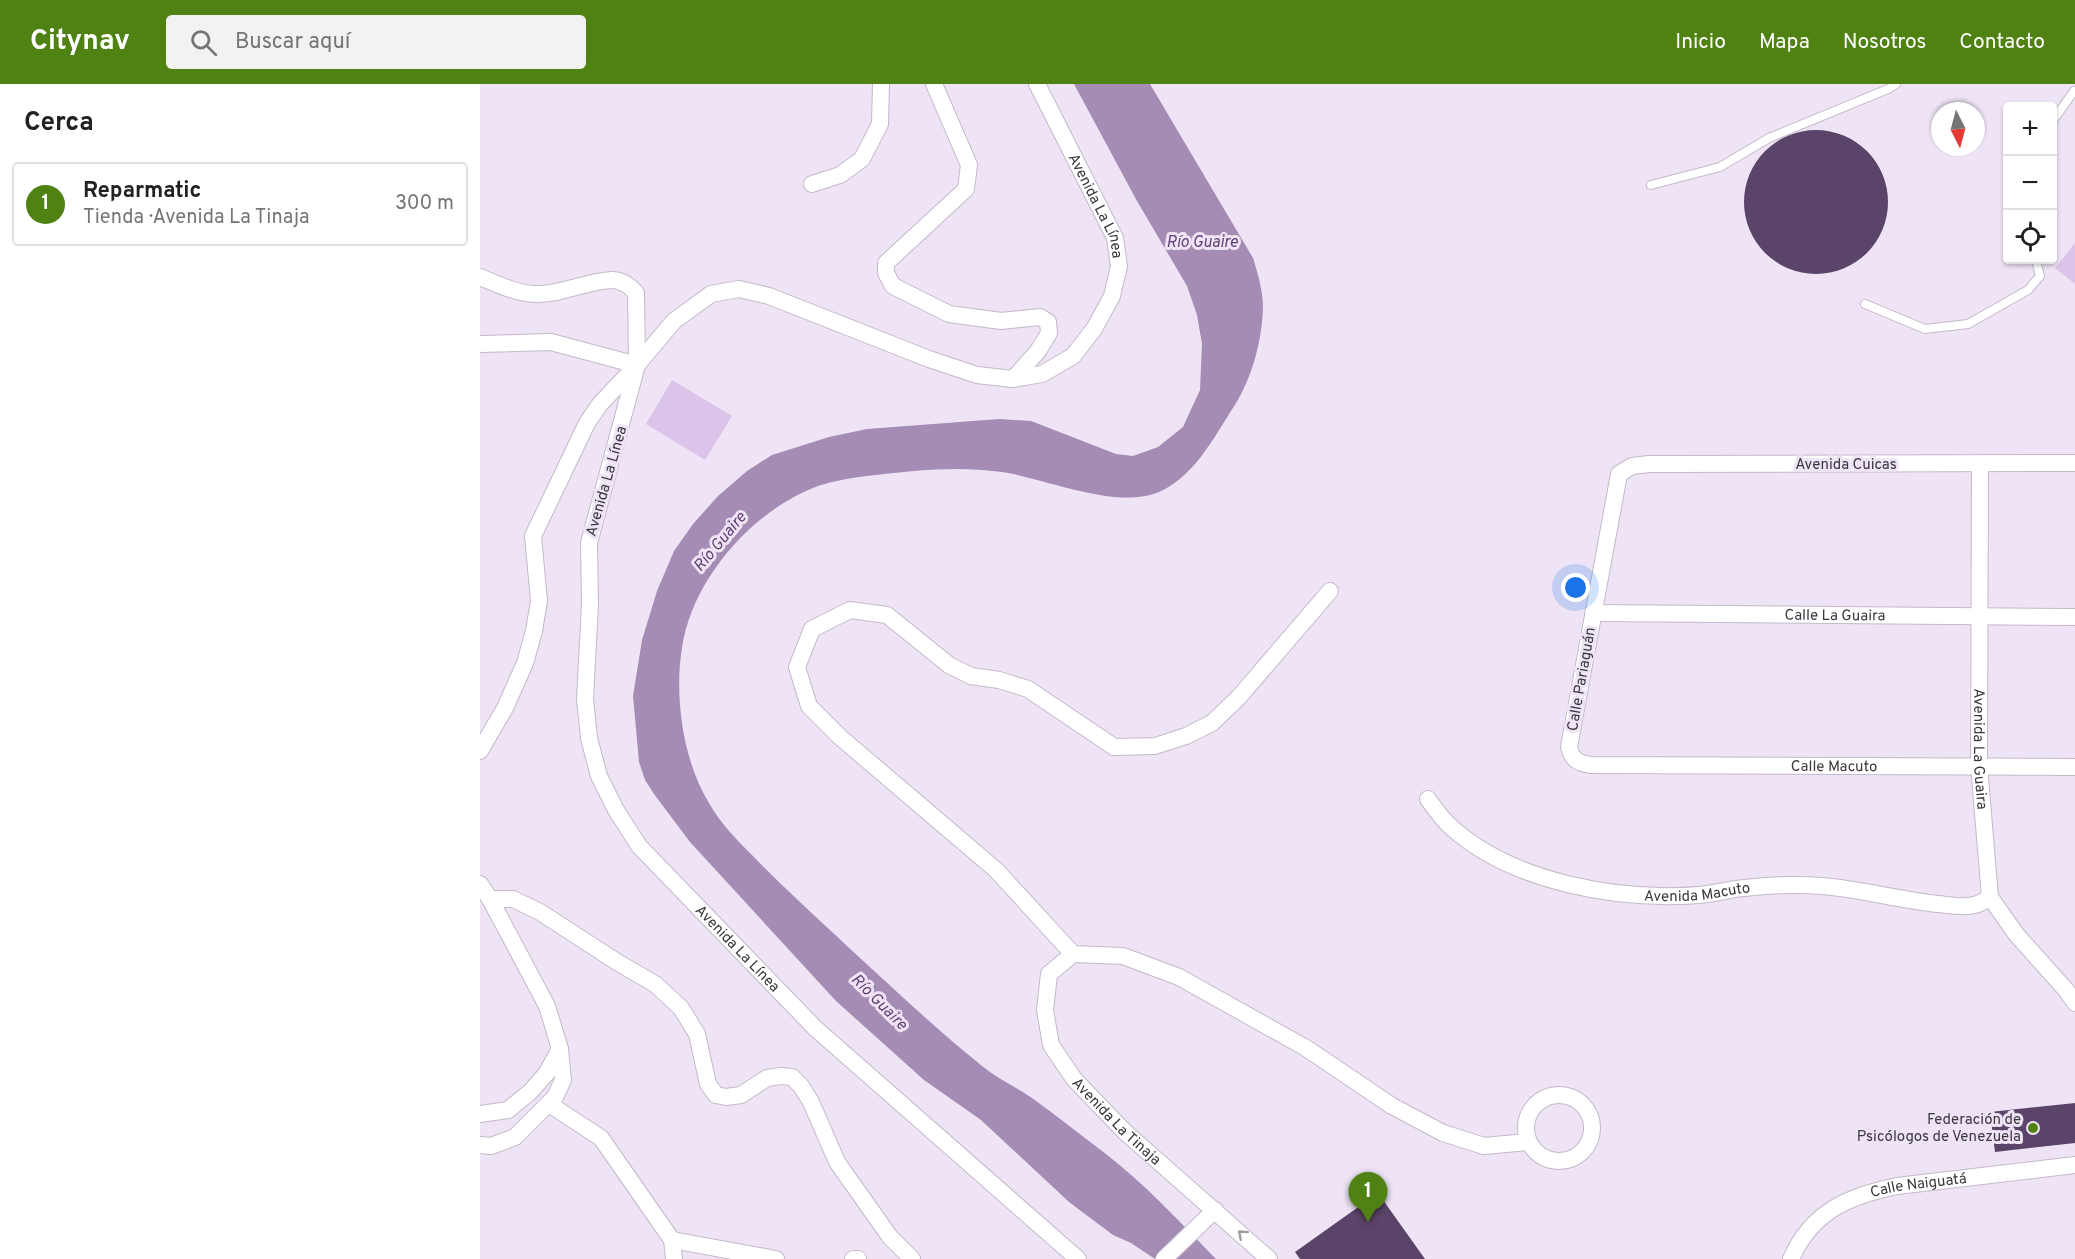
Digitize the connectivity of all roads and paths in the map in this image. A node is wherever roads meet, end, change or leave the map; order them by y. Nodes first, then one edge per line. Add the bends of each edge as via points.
1 (881, 84) edge
2 (934, 84) edge
3 (1037, 84) edge
4 (1896, 84) edge
5 (2074, 91) edge
6 (2057, 115) edge
7 (812, 184) dead end
8 (1651, 185) dead end
9 (2037, 264) edge
10 (480, 277) edge
11 (1865, 304) dead end
12 (480, 344) edge
13 (637, 365) junction
14 (1013, 379) junction
15 (2075, 463) edge
16 (1980, 464) junction
17 (1619, 474) joint
18 (1330, 591) dead end
19 (1593, 613) junction
20 (1980, 615) junction
21 (2075, 617) edge
22 (480, 750) edge
23 (1591, 765) joint
24 (1979, 766) junction
25 (2075, 766) edge
26 (1428, 800) dead end
27 (480, 884) edge
28 (1990, 897) junction
29 (490, 898) junction
30 (1073, 954) junction
31 (2075, 1003) edge
32 (560, 1049) junction
33 (549, 1104) junction
34 (480, 1114) edge
35 (1527, 1142) junction
36 (480, 1146) edge
37 (2075, 1165) edge
38 (1215, 1210) junction
39 (672, 1240) junction
40 (674, 1259) edge
41 (776, 1259) edge
42 (853, 1259) edge
43 (858, 1259) edge
44 (912, 1259) edge
45 (1078, 1259) edge
46 (1164, 1259) edge
47 (1269, 1259) edge
48 (1791, 1259) edge

1 - 7 street via 880,124 862,159 840,175
2 - 14 street via 969,165 966,189 886,263 886,273 893,286 949,314 1001,321 1040,317 1048,322 1049,333 1038,351
3 - 14 street, Avenida La Línea via 1115,238 1119,266 1112,296 1073,356 1042,374
4 - 8 lane via 1769,138 1720,167
5 - 6 lane
9 - 11 lane via 2040,276 2028,290 1968,324 1925,329
10 - 13 street via 533,294 614,280 629,284 636,293
12 - 13 street via 551,342
13 - 14 street, Avenida La Línea via 674,321 711,294 739,289 769,296 977,375
13 - 22 street via 587,423 533,536 539,601 534,631 505,708
13 - 45 street, Avenida La Línea via 589,543 585,699 598,776 639,846 814,1028
15 - 16 street, Avenida Cuicas
16 - 17 street, Avenida Cuicas via 1649,464 1632,466
16 - 20 street, Avenida La Guaira
17 - 19 street, Calle Pariaguán
18 - 30 street via 1239,698 1212,723 1155,746 1114,747 1028,689 971,676 949,664 887,615 850,610 812,629 797,667 809,706 996,870
19 - 20 street, Calle La Guaira
19 - 23 street, Calle Pariaguán via 1569,747 1571,756 1579,763
20 - 21 street, Calle La Guaira
20 - 24 street, Avenida La Guaira
23 - 24 street, Calle Macuto
24 - 25 street, Calle Macuto
24 - 28 street, Avenida La Guaira
26 - 28 street, Avenida Macuto via 1450,827 1481,850 1559,882 1593,890 1663,896 1821,886 1959,906 1975,905
27 - 29 street
28 - 31 street
29 - 32 street via 547,1006
29 - 44 street via 513,899 540,912 655,984 681,1008 697,1034 708,1084 716,1095 741,1095 767,1078 792,1077 811,1102 837,1162 890,1237
30 - 35 street via 1124,956 1179,977 1306,1048 1392,1106 1443,1133 1484,1146
30 - 38 street, Avenida La Tinaja via 1049,974 1045,1010 1051,1045 1074,1079 1125,1132
32 - 33 street via 563,1080
32 - 34 street via 546,1074 508,1110
33 - 36 street via 515,1137
33 - 39 street via 601,1138
35 - 35 street via 1541,1157 1562,1162 1581,1154 1592,1136 1590,1115 1576,1099 1555,1095 1536,1103 1525,1121
37 - 48 street, Calle Naiguatá via 1872,1191 1828,1211 1803,1236
38 - 46 street
47 -> 38 street, Avenida La Tinaja
39 - 40 street
39 - 41 street
42 - 43 street

